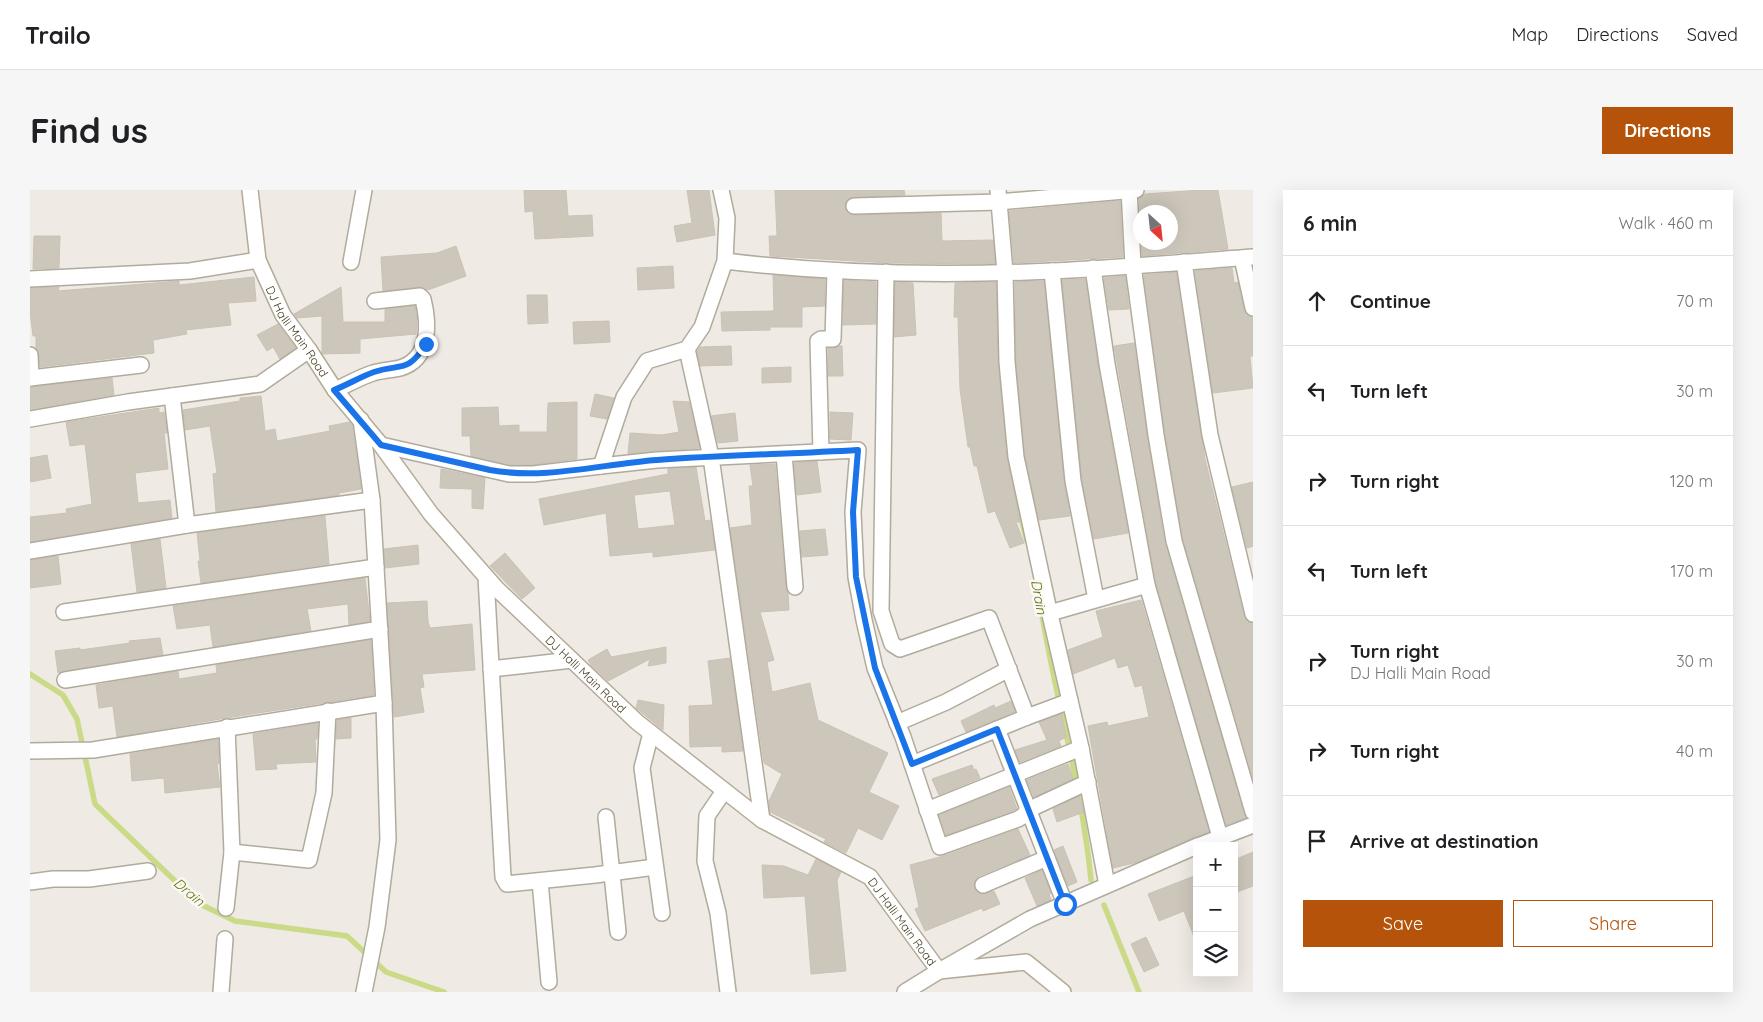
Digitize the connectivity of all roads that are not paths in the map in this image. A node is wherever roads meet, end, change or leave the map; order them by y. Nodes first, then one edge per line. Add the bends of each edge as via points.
1 (250, 190) edge
2 (364, 190) edge
3 (721, 190) edge
4 (1129, 190) edge
5 (1136, 190) edge
6 (998, 196) edge
7 (854, 206) dead end
8 (1248, 257) edge
9 (258, 260) junction
10 (725, 261) junction
11 (351, 262) dead end
12 (1184, 262) junction
13 (1133, 265) junction
14 (1093, 268) junction
15 (835, 271) junction
16 (1052, 271) junction
17 (886, 272) junction
18 (1005, 272) junction
19 (30, 279) edge
20 (376, 301) dead end
21 (1253, 308) edge
22 (687, 349) junction
23 (309, 350) junction
24 (30, 355) edge
25 (141, 365) dead end
26 (31, 378) edge
27 (334, 390) junction
28 (172, 396) junction
29 (30, 419) edge
30 (361, 420) junction
31 (381, 445) junction
32 (821, 452) junction
33 (784, 454) junction
34 (711, 457) junction
35 (601, 466) junction
36 (372, 500) junction
37 (187, 525) junction
38 (30, 551) edge
39 (1246, 553) edge
40 (376, 567) junction
41 (486, 577) junction
42 (1147, 585) junction
43 (795, 587) dead end
44 (1096, 599) junction
45 (64, 612) dead end
46 (1050, 613) junction
47 (1253, 614) edge
48 (380, 629) junction
49 (572, 660) junction
50 (490, 669) junction
51 (1009, 669) junction
52 (65, 680) dead end
53 (384, 703) junction
54 (1064, 703) junction
55 (328, 711) junction
56 (1027, 717) junction
57 (897, 723) junction
58 (227, 727) junction
59 (997, 729) junction
60 (650, 733) junction
61 (1080, 748) junction
62 (30, 751) edge
63 (912, 764) junction
64 (1015, 775) junction
65 (1088, 782) junction
66 (724, 791) junction
67 (927, 810) junction
68 (1028, 810) junction
69 (1253, 812) edge
70 (606, 817) dead end
71 (762, 820) junction
72 (1253, 825) edge
73 (1220, 837) junction
74 (1207, 842) edge
75 (1193, 848) edge
76 (232, 852) junction
77 (1047, 858) junction
78 (655, 867) junction
79 (148, 871) dead end
80 (612, 873) junction
81 (540, 881) junction
82 (30, 882) edge
83 (983, 885) dead end
84 (1107, 885) junction
85 (1065, 904) junction
86 (226, 908) dead end
87 (662, 913) dead end
88 (618, 932) dead end
89 (225, 939) dead end
90 (938, 970) junction
91 (550, 982) dead end
92 (221, 992) edge
93 (364, 992) edge
94 (728, 992) edge
95 (906, 992) edge
96 (1064, 992) edge

1 - 9 street, DJ Halli Main Road
2 - 11 street
3 - 10 street via 727,218
4 - 5 street
4 - 6 street
4 - 13 street
6 - 7 street
6 - 18 street
8 - 12 street
8 - 21 street
9 - 19 street via 190,271
9 - 23 street, DJ Halli Main Road via 283,315
10 - 15 street
10 - 22 street via 702,327
12 - 13 street
12 - 39 street via 1210,435
13 - 14 street
13 - 69 street via 1174,541
14 - 16 street
14 - 42 street
15 - 17 street
15 - 32 street via 834,339 818,341
16 - 18 street
16 - 44 street via 1073,481
17 - 18 street
17 - 51 street via 881,610 892,644 900,649 988,618
18 - 46 street via 1007,362 1016,457
20 - 27 street via 423,298 426,344 402,368 374,372
22 - 34 street
22 - 35 street via 646,360 624,397
23 - 27 street, DJ Halli Main Road
23 - 28 street via 260,384
24 - 26 street
25 - 26 street
27 - 30 street, DJ Halli Main Road
28 - 29 street
28 - 37 street
30 - 31 street, DJ Halli Main Road
30 - 36 street
31 - 35 street via 509,474
31 - 41 street, DJ Halli Main Road via 431,514
32 - 33 street
32 - 57 street via 858,450 853,512 856,577 875,668
33 - 34 street
33 - 43 street
34 - 35 street
34 - 71 street
36 - 37 street
36 - 40 street
37 - 38 street
39 - 47 street
40 - 45 street
40 - 48 street
41 - 49 street, DJ Halli Main Road
41 - 50 street
42 - 44 street
42 - 73 street
44 - 46 street
46 - 54 street
48 - 52 street
48 - 53 street
49 - 50 street
49 - 60 street, DJ Halli Main Road
50 - 81 street via 503,877 507,884
51 - 56 street
51 - 57 street
53 - 55 street
53 - 93 street via 388,840 377,927
54 - 56 street
54 - 61 street
55 - 58 street
55 - 76 street via 324,793 309,860
56 - 59 street
57 - 63 street
58 - 62 street via 93,750
58 - 76 street
59 - 63 street
59 - 64 street
60 - 66 street, DJ Halli Main Road
60 - 78 street via 642,768
61 - 64 street
61 - 65 street
63 - 67 street
64 - 67 street
64 - 68 street
65 - 68 street
65 - 84 street
66 - 71 street, DJ Halli Main Road
66 - 94 street via 706,816 705,861 718,913
67 - 68 street via 940,847 1023,816
68 - 77 street
70 - 80 street
71 - 90 street, DJ Halli Main Road via 870,876
72 - 73 street
73 - 74 street
75 - 84 street
76 - 86 street
77 - 83 street
77 - 85 street
78 - 80 street
78 - 87 street
79 - 82 street
80 - 81 street
80 - 88 street
81 - 91 street
84 - 85 street
85 - 90 street via 1030,919
89 - 92 street
90 - 95 street
90 - 96 street, DJ Halli Main Road via 1026,962

